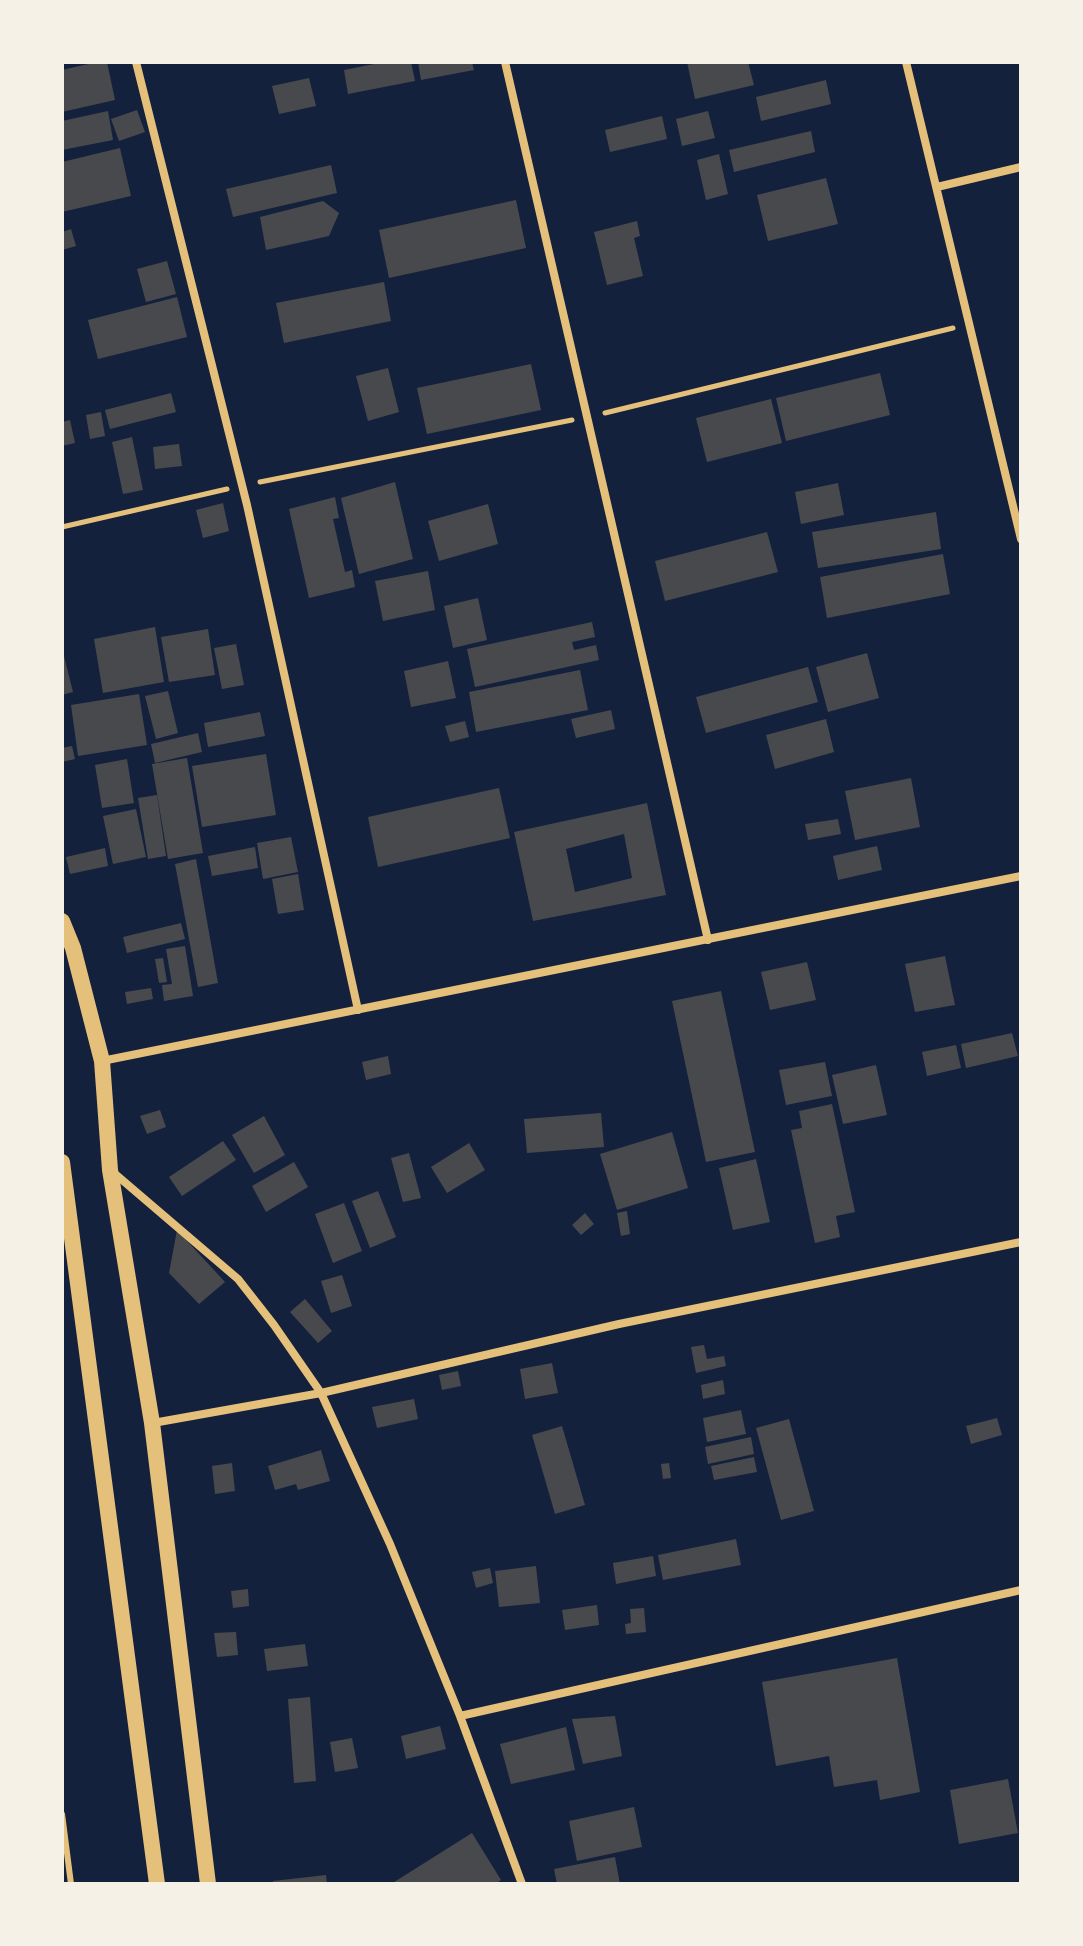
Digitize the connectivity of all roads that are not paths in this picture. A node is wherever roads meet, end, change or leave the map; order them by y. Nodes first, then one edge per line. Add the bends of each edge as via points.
1 (136, 62) edge
2 (505, 62) edge
3 (906, 62) edge
4 (1021, 167) edge
5 (937, 187) junction
6 (1018, 514) edge
7 (1021, 539) edge
8 (1021, 876) edge
9 (62, 921) edge
10 (708, 940) junction
11 (358, 1010) junction
12 (102, 1061) junction
13 (62, 1162) edge
14 (110, 1170) junction
15 (1021, 1242) edge
16 (321, 1393) junction
17 (152, 1423) junction
18 (1021, 1590) edge
19 (460, 1716) junction
20 (62, 1814) edge
21 (71, 1884) edge
22 (157, 1884) edge
23 (208, 1884) edge
24 (522, 1884) edge

1 - 11 street via 242,485
2 - 10 street
3 - 5 street
4 - 5 street
5 - 6 street
6 - 7 street
8 - 10 street
9 - 12 main road
10 - 11 street
11 - 12 street
12 - 14 main road
13 - 22 main road
14 - 16 street via 238,1279
14 - 17 main road
15 - 16 street via 619,1324
16 - 17 street
16 - 19 street
17 - 23 main road
18 - 19 street
19 - 24 street
20 - 21 lane

